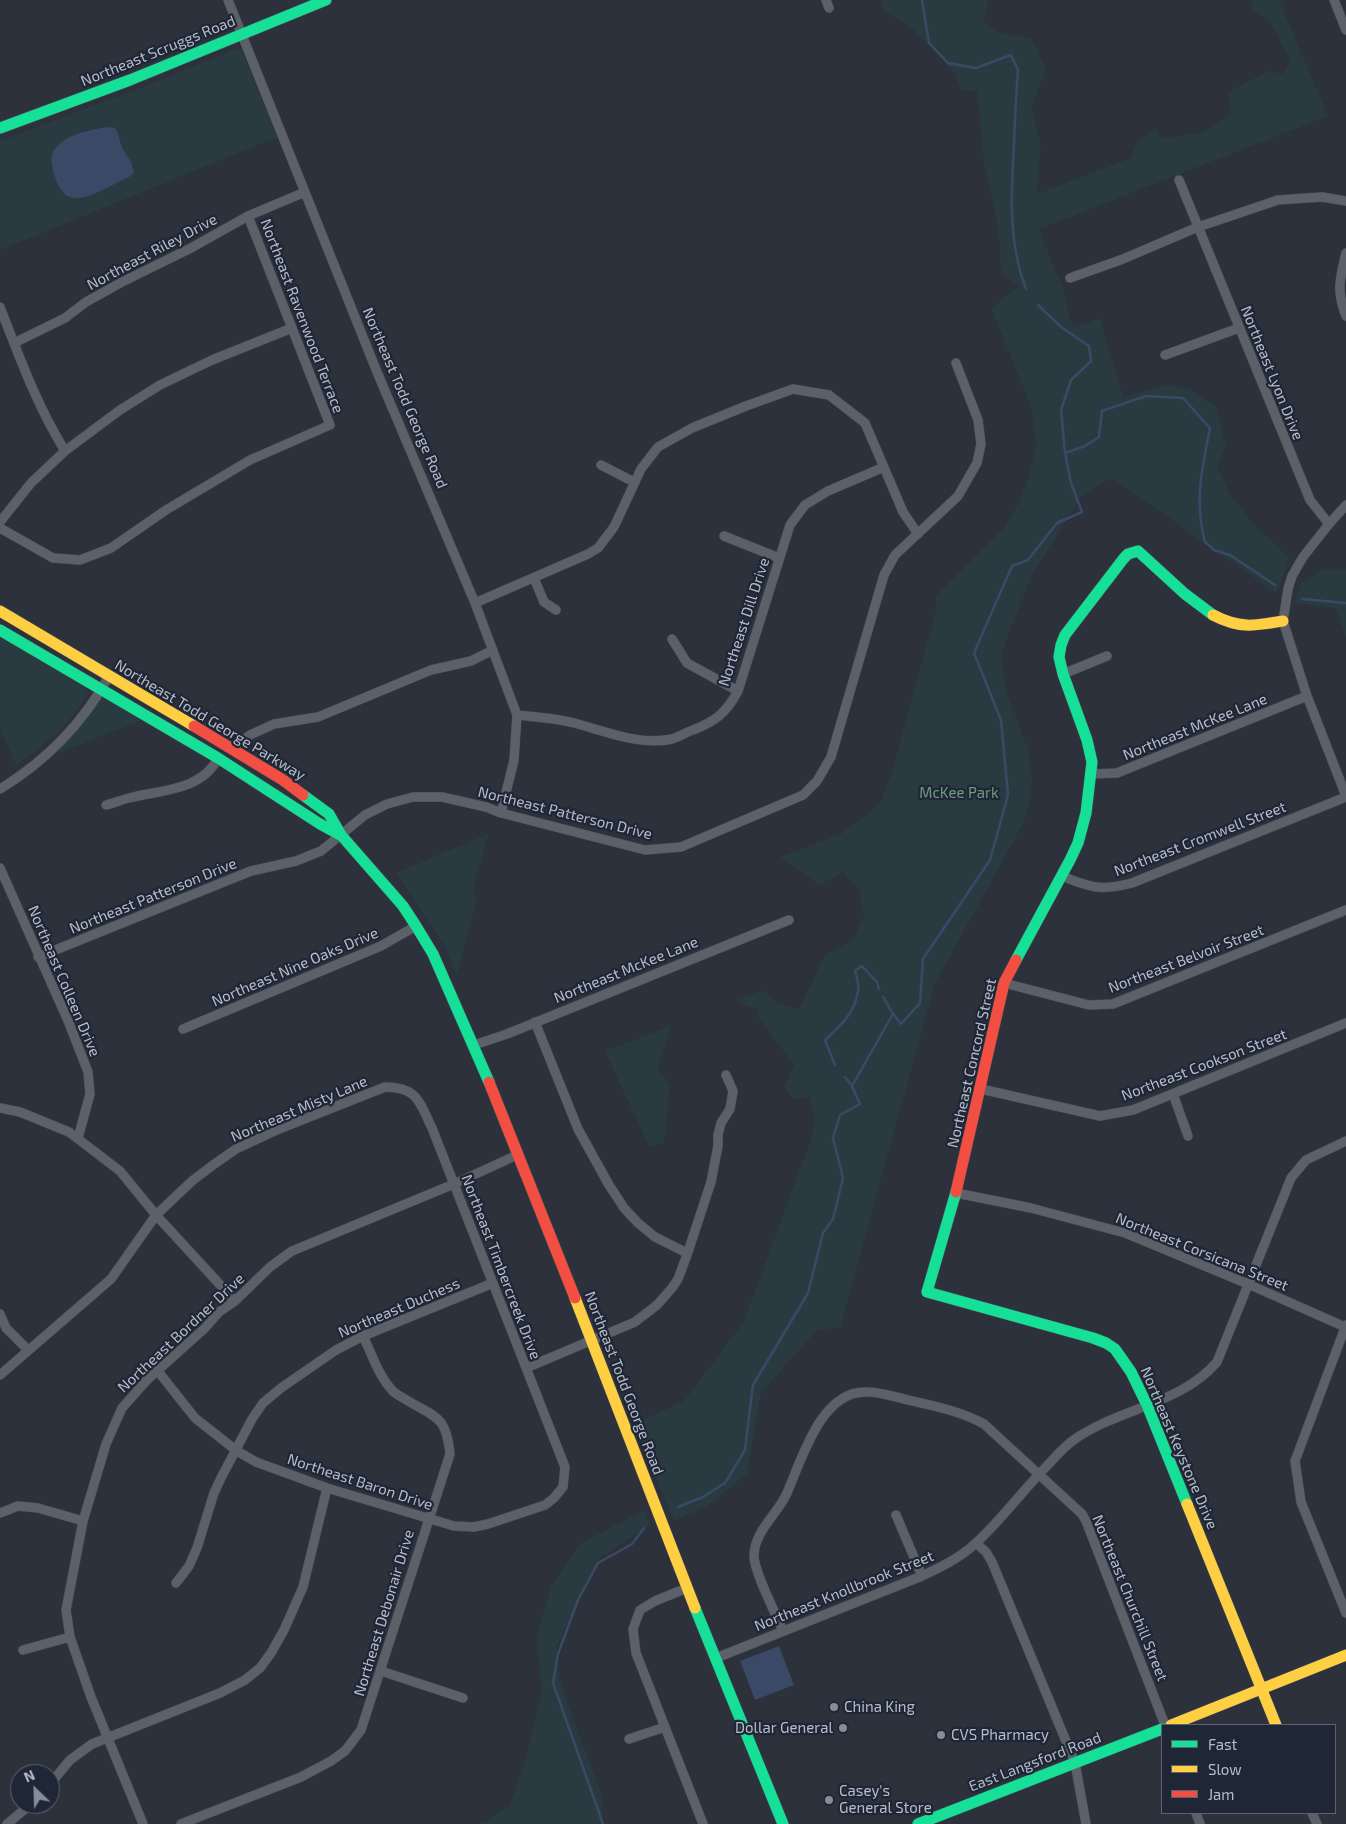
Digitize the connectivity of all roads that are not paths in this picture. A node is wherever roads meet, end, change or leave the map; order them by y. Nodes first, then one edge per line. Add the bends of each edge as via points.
1 (228, 0) edge
2 (326, 0) edge
3 (1334, 0) edge
4 (1346, 30) edge
5 (242, 34) junction
6 (0, 128) edge
7 (1179, 180) dead end
8 (305, 192) junction
9 (1346, 201) edge
10 (248, 216) junction
11 (1198, 227) junction
12 (1346, 253) edge
13 (1070, 278) dead end
14 (0, 307) edge
15 (1346, 316) edge
16 (292, 328) junction
17 (1239, 328) junction
18 (14, 343) junction
19 (1165, 355) dead end
20 (956, 363) dead end
21 (65, 451) junction
22 (601, 465) dead end
23 (884, 467) junction
24 (634, 482) junction
25 (1346, 505) edge
26 (0, 522) edge
27 (1329, 524) junction
28 (0, 528) edge
29 (918, 534) junction
30 (724, 536) dead end
31 (779, 558) junction
32 (534, 578) junction
33 (475, 603) junction
34 (556, 610) dead end
35 (0, 612) edge
36 (1284, 621) junction
37 (0, 630) edge
38 (672, 639) dead end
39 (493, 650) junction
40 (1107, 656) dead end
41 (1063, 674) junction
42 (109, 676) junction
43 (102, 690) junction
44 (738, 692) junction
45 (1307, 696) junction
46 (518, 715) junction
47 (232, 748) junction
48 (218, 758) junction
49 (1091, 774) junction
50 (0, 789) edge
51 (1346, 797) edge
52 (106, 805) dead end
53 (501, 813) junction
54 (341, 835) junction
55 (0, 868) edge
56 (1062, 876) junction
57 (1346, 910) edge
58 (789, 920) dead end
59 (416, 926) junction
60 (433, 954) joint
61 (38, 957) junction
62 (1004, 983) junction
63 (535, 1022) junction
64 (1346, 1023) edge
65 (183, 1029) dead end
66 (474, 1045) junction
67 (726, 1075) dead end
68 (399, 1087) joint
69 (981, 1089) junction
70 (1173, 1094) junction
71 (0, 1108) edge
72 (1188, 1136) dead end
73 (78, 1138) junction
74 (1346, 1141) edge
75 (517, 1155) junction
76 (454, 1184) junction
77 (956, 1192) junction
78 (156, 1215) junction
79 (688, 1253) junction
80 (493, 1283) junction
81 (1248, 1284) junction
82 (928, 1292) joint
83 (235, 1301) junction
84 (0, 1314) edge
85 (1346, 1326) edge
86 (363, 1336) junction
87 (592, 1341) junction
88 (28, 1350) junction
89 (526, 1368) junction
90 (157, 1370) junction
91 (0, 1375) edge
92 (1147, 1405) junction
93 (236, 1451) junction
94 (565, 1468) joint
95 (1039, 1474) junction
96 (328, 1488) junction
97 (0, 1513) edge
98 (896, 1515) dead end
99 (428, 1519) junction
100 (82, 1521) junction
101 (976, 1543) junction
102 (922, 1576) junction
103 (176, 1583) dead end
104 (688, 1588) junction
105 (1346, 1613) edge
106 (782, 1631) junction
107 (70, 1637) junction
108 (23, 1650) dead end
109 (1346, 1655) edge
110 (716, 1658) junction
111 (381, 1671) junction
112 (1262, 1689) junction
113 (463, 1698) dead end
114 (1165, 1724) edge
115 (1174, 1724) edge
116 (1276, 1724) edge
117 (665, 1726) junction
118 (1161, 1729) edge
119 (108, 1736) junction
120 (629, 1739) dead end
121 (1075, 1763) junction
122 (60, 1772) edge
123 (19, 1814) edge
124 (7, 1824) edge
125 (143, 1824) edge
126 (181, 1824) edge
127 (703, 1824) edge
128 (783, 1824) edge
129 (918, 1824) edge
130 (1086, 1824) edge

1 - 5 street, Northeast Todd George Road
2 - 5 street, Northeast Scruggs Road
3 - 4 street
5 - 6 street, Northeast Scruggs Road
5 - 8 street, Northeast Todd George Road
7 - 11 street, Northeast Lyon Drive
8 - 10 street, Northeast Riley Drive
8 - 33 street, Northeast Todd George Road via 380,381
9 - 11 street via 1322,197 1278,200
10 - 16 street, Northeast Ravenwood Terrace
10 - 18 street, Northeast Riley Drive
11 - 13 street
11 - 17 street, Northeast Lyon Drive
12 - 15 street via 1339,288
14 - 18 street
16 - 21 street via 160,385
16 - 28 street, Northeast Ravenwood Terrace via 330,425 250,460 166,510 111,548 80,560 53,558
17 - 19 street
17 - 27 street, Northeast Lyon Drive via 1310,500
18 - 21 street via 50,426
20 - 29 street, Northeast Patterson Drive via 979,426 981,444 977,464 958,496
21 - 26 street via 31,483
22 - 24 street
23 - 24 street via 865,423 830,395 793,389 692,428 658,447
23 - 29 street via 903,512
23 - 31 street, Northeast Dill Drive via 828,491 805,505 790,524
24 - 32 street via 614,527 598,548
25 - 27 street
27 - 36 street via 1292,576
29 - 53 street, Northeast Patterson Drive via 895,555 884,575 831,757 817,782 803,795 681,847 645,850
30 - 31 street
31 - 44 street, Northeast Dill Drive
32 - 33 street
32 - 34 street via 544,602
33 - 39 street, Northeast Todd George Road
35 - 42 street, Northeast Todd George Parkway
36 - 41 street, Northeast Concord Street via 1245,626 1228,623 1182,592 1138,551 1124,558 1065,635 1059,657
36 - 45 street
37 - 43 street
38 - 44 street via 688,663
39 - 46 street, Northeast Todd George Road
39 - 47 street via 471,661 431,670 318,717 274,724
40 - 41 street
41 - 49 street, Northeast Concord Street via 1087,740
42 - 43 street
42 - 47 street, Northeast Todd George Parkway
43 - 48 street
43 - 50 street via 61,742
44 - 46 street, Northeast Dill Drive via 719,717 672,739 641,740 573,722
45 - 49 street, Northeast McKee Lane via 1117,773
45 - 51 street
46 - 53 street, Northeast Todd George Road via 514,760
47 - 54 street, Northeast Todd George Parkway via 329,814
48 - 52 street via 206,774 188,785
48 - 54 street
49 - 56 street, Northeast Concord Street via 1078,842
51 - 56 street, Northeast Cromwell Street via 1111,889
53 - 54 street, Northeast Patterson Drive via 442,797 413,797 387,804 365,815
54 - 59 street, Northeast Todd George Parkway via 403,906
54 - 61 street, Northeast Patterson Drive via 321,851 296,861 251,871
55 - 61 street, Northeast Colleen Drive
56 - 62 street, Northeast Concord Street
57 - 62 street, Northeast Belvoir Street via 1113,1004 1089,1005
58 - 63 street, Northeast McKee Lane
59 - 60 street, Northeast Todd George Parkway
59 - 65 street, Northeast Nine Oaks Drive via 381,946
60 - 66 street, Northeast Todd George Road
61 - 73 street, Northeast Colleen Drive via 88,1072 90,1094
62 - 69 street, Northeast Concord Street
63 - 66 street, Northeast McKee Lane
63 - 79 street via 578,1129 624,1208 655,1237
64 - 70 street, Northeast Cookson Street
66 - 75 street, Northeast Todd George Road
67 - 79 street via 733,1091 730,1108 721,1123 711,1182
68 - 76 street, Northeast Timbercreek Drive via 410,1091 418,1100
68 - 78 street, Northeast Misty Lane via 385,1087 354,1098 236,1150 192,1181
69 - 70 street, Northeast Cookson Street via 1100,1116 1133,1110
69 - 77 street, Northeast Concord Street
70 - 72 street
71 - 73 street via 28,1115
73 - 78 street via 120,1171
74 - 81 street, Northeast Knollbrook Street via 1306,1160 1291,1178
75 - 76 street, Northeast Bordner Drive
75 - 87 street, Northeast Todd George Road
76 - 80 street, Northeast Timbercreek Drive
76 - 83 street, Northeast Bordner Drive via 292,1251
77 - 81 street, Northeast Corsicana Street via 1125,1233
77 - 82 street, Northeast Concord Street
78 - 83 street
78 - 88 street, Northeast Misty Lane via 111,1279
79 - 87 street via 678,1279 657,1305 635,1322
80 - 86 street, Northeast Duchess
80 - 89 street, Northeast Timbercreek Drive
81 - 85 street, Northeast Corsicana Street
81 - 92 street, Northeast Knollbrook Street via 1217,1362 1188,1388
82 - 92 street, Northeast Keystone Drive via 1110,1344 1134,1374
83 - 90 street, Northeast Bordner Drive
84 - 88 street via 6,1328
85 - 105 street via 1295,1462 1301,1502
86 - 93 street, Northeast Duchess via 316,1362 263,1403
86 - 99 street, Northeast Debonair Drive via 383,1379 394,1392 441,1421 448,1438 450,1454
87 - 89 street
87 - 104 street, Northeast Todd George Road
88 - 91 street, Northeast Misty Lane
89 - 94 street, Northeast Timbercreek Drive
90 - 93 street, Northeast Baron Drive via 195,1418
90 - 100 street, Northeast Bordner Drive via 122,1408 106,1444
92 - 95 street, Northeast Knollbrook Street via 1104,1422 1075,1439
92 - 112 street, Northeast Keystone Drive
93 - 96 street, Northeast Baron Drive via 256,1462
93 - 103 street, Northeast Duchess via 214,1493 194,1554
94 - 99 street, Northeast Baron Drive via 563,1486 550,1501 534,1509 474,1527
95 - 101 street, Northeast Knollbrook Street
95 - 106 street, Northeast Churchill Street via 984,1424 965,1414 872,1392 858,1392 842,1398 823,1415 785,1498 756,1544 756,1567
95 - 114 street, Northeast Churchill Street via 1086,1521
96 - 99 street, Northeast Baron Drive
96 - 119 street via 303,1587 284,1630 260,1668 220,1693
97 - 100 street via 18,1506 38,1508
98 - 102 street
99 - 111 street, Northeast Debonair Drive
100 - 107 street, Northeast Bordner Drive via 66,1610
101 - 102 street, Northeast Knollbrook Street via 950,1563
101 - 121 street via 992,1562
102 - 106 street, Northeast Knollbrook Street
104 - 110 street, Northeast Todd George Road
104 - 117 street via 640,1610 632,1629 636,1653
106 - 110 street, Northeast Knollbrook Street
107 - 108 street
107 - 119 street, Northeast Bordner Drive
109 - 112 street
110 - 128 street, Northeast Todd George Road
111 - 113 street
111 - 126 street, Northeast Debonair Drive via 361,1730 346,1751 301,1777
112 - 115 street
112 - 116 street, Northeast Keystone Drive
117 - 120 street
117 - 127 street
118 - 121 street, East Langsford Road
119 - 122 street via 70,1760
119 - 125 street, Northeast Bordner Drive
121 - 129 street, East Langsford Road
121 - 130 street
123 - 124 street

